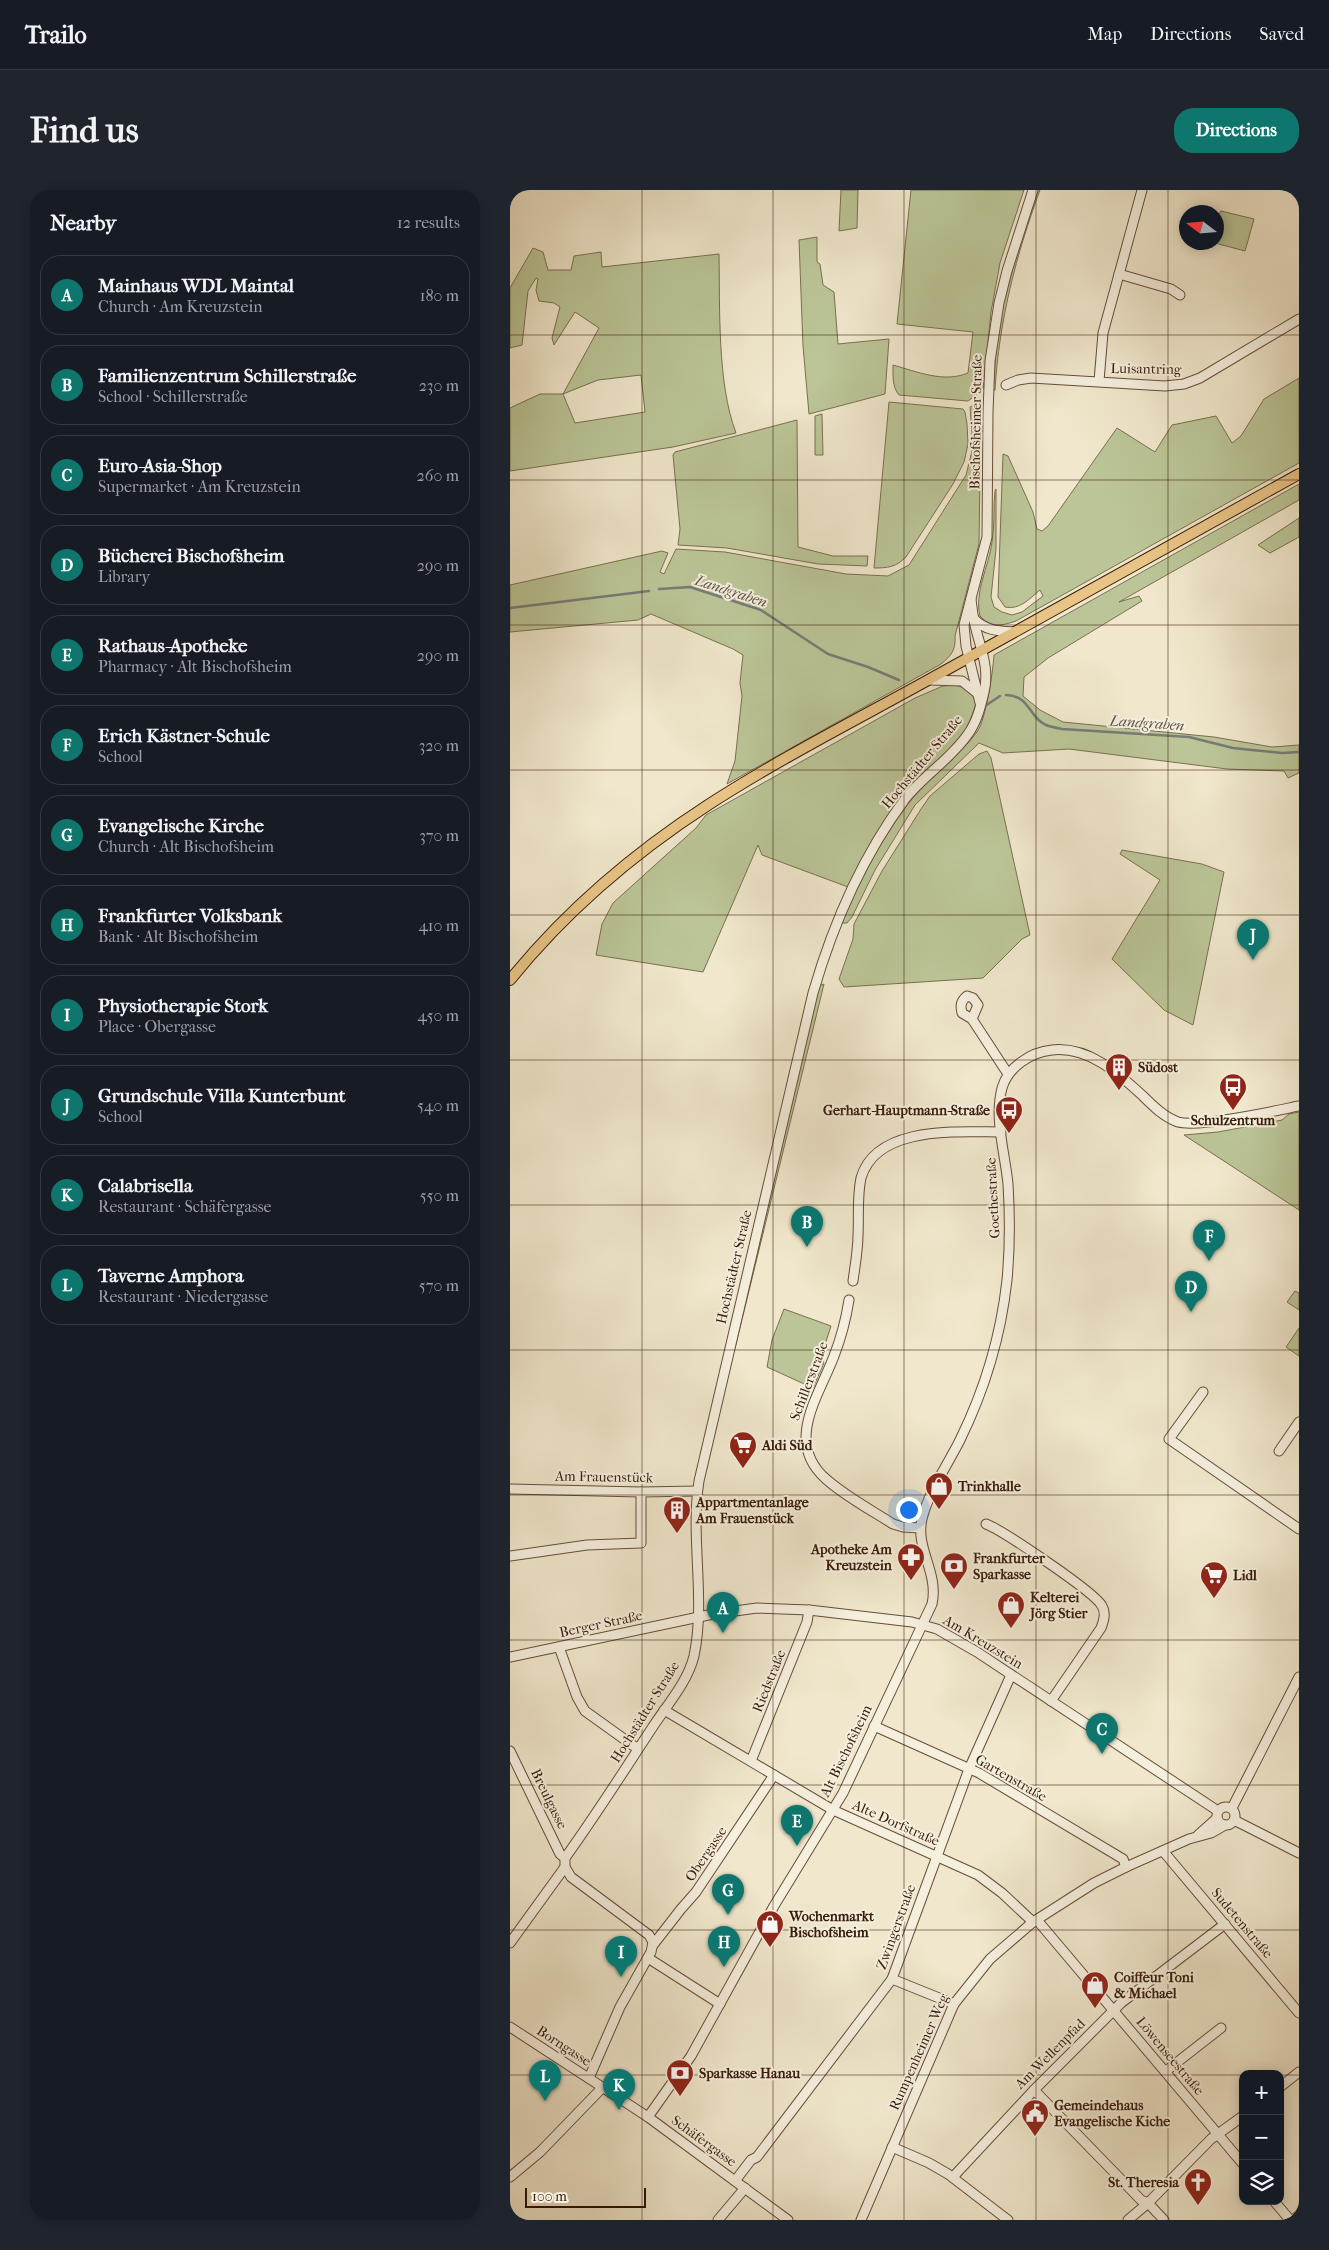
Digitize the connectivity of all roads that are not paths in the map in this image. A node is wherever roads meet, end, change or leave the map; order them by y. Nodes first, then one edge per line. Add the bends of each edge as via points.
1 (1033, 190) edge
2 (1142, 190) edge
3 (1119, 274) junction
4 (1180, 295) dead end
5 (1299, 319) edge
6 (1099, 381) junction
7 (1006, 385) dead end
8 (1299, 474) edge
9 (971, 599) junction
10 (973, 618) junction
11 (1015, 632) junction
12 (983, 650) junction
13 (969, 658) junction
14 (929, 680) junction
15 (978, 693) junction
16 (980, 703) junction
17 (510, 980) edge
18 (972, 1019) dead end
19 (1008, 1074) junction
20 (1299, 1106) edge
21 (1001, 1132) junction
22 (853, 1281) dead end
23 (850, 1300) dead end
24 (1203, 1392) dead end
25 (1299, 1422) edge
26 (1279, 1452) dead end
27 (510, 1489) edge
28 (697, 1491) junction
29 (642, 1492) junction
30 (986, 1524) dead end
31 (920, 1528) junction
32 (1299, 1529) edge
33 (510, 1556) edge
34 (809, 1610) junction
35 (697, 1618) junction
36 (924, 1625) junction
37 (559, 1646) junction
38 (510, 1657) edge
39 (1011, 1675) junction
40 (1299, 1677) edge
41 (1051, 1701) junction
42 (664, 1710) junction
43 (874, 1726) junction
44 (638, 1749) junction
45 (511, 1754) edge
46 (751, 1761) junction
47 (969, 1769) junction
48 (774, 1775) junction
49 (1232, 1808) junction
50 (833, 1810) junction
51 (1217, 1814) junction
52 (1234, 1820) junction
53 (1225, 1825) junction
54 (1196, 1837) junction
55 (1163, 1851) junction
56 (1299, 1853) edge
57 (936, 1855) junction
58 (566, 1859) junction
59 (1126, 1867) junction
60 (1035, 1921) junction
61 (1225, 1924) junction
62 (510, 1944) edge
63 (654, 1945) junction
64 (648, 1958) junction
65 (892, 1979) junction
66 (720, 2004) junction
67 (954, 2004) junction
68 (1113, 2011) junction
69 (1299, 2013) edge
70 (510, 2026) edge
71 (1221, 2028) dead end
72 (1166, 2071) junction
73 (1299, 2072) edge
74 (589, 2078) junction
75 (1284, 2084) edge
76 (602, 2088) junction
77 (1034, 2090) junction
78 (648, 2117) junction
79 (1239, 2119) edge
80 (1218, 2135) junction
81 (892, 2147) junction
82 (1240, 2160) edge
83 (510, 2176) edge
84 (953, 2178) junction
85 (735, 2181) junction
86 (745, 2188) junction
87 (1148, 2203) junction
88 (1278, 2205) edge
89 (1299, 2215) edge
90 (718, 2220) edge
91 (788, 2220) edge
92 (861, 2220) edge
93 (1008, 2220) edge
94 (1128, 2220) edge
95 (1164, 2220) edge
96 (1291, 2220) edge

1 - 9 street, Bischofsheimer Straße via 1007,271 993,344 988,396 987,537
2 - 3 street
3 - 4 street via 1170,288
3 - 6 street via 1103,333
5 - 6 street, Luisantring via 1189,383 1165,386
6 - 7 street, Luisantring via 1031,378
8 - 11 main road
9 - 10 street, Bischofsheimer Straße
9 - 13 street, Bischofsheimer Straße via 964,625
10 - 11 street via 991,630
10 - 12 street, Bischofsheimer Straße
11 - 12 main road
12 - 13 main road
12 - 16 street, Hochstädter Straße via 986,681
13 - 14 main road
13 - 15 street
14 - 15 street via 962,681
14 - 17 main road via 742,785 670,832 573,912
15 - 16 street
16 - 28 street, Hochstädter Straße via 968,733 910,793 878,841 853,887 825,953
18 - 19 street
19 - 20 street via 1036,1054 1062,1049 1078,1052 1103,1064 1131,1084 1160,1112 1177,1122 1201,1123
19 - 21 street, Goethestraße via 1000,1104
21 - 22 street via 943,1132 916,1137 895,1142 871,1160 860,1185
21 - 31 street, Goethestraße via 1008,1184 1009,1243 1001,1319 978,1400 928,1501
23 - 31 street, Schillerstraße via 835,1354 807,1418 805,1436 809,1455 826,1479 852,1497 897,1526
24 - 32 street via 1169,1439
25 - 26 street
27 - 29 street, Am Frauenstück
28 - 29 street, Am Frauenstück
28 - 35 street, Hochstädter Straße
29 - 33 street via 641,1543 587,1545
30 - 41 street via 1091,1594 1103,1607 1101,1628
31 - 36 street, Goethestraße via 935,1589
34 - 35 street, Am Kreuzstein via 743,1608
34 - 36 street, Am Kreuzstein
34 - 46 street, Riedstraße via 808,1622
35 - 37 street, Berger Straße
35 - 42 street, Hochstädter Straße via 689,1671
36 - 39 street, Am Kreuzstein via 949,1635
36 - 43 street, Alt Bischofsheim
37 - 38 street, Berger Straße
37 - 44 street via 585,1711
39 - 41 street, Am Kreuzstein
39 - 47 street, Zwingerstraße
40 - 49 street
41 - 51 street, Am Kreuzstein
42 - 44 street, Hochstädter Straße
42 - 46 street, Alte Dorfstraße
43 - 47 street, Gartenstraße
43 - 50 street, Alt Bischofsheim
44 - 58 street, Hochstädter Straße
45 - 58 street, Breulgasse via 560,1854
46 - 48 street, Alte Dorfstraße
47 - 57 street, Zwingerstraße
47 - 59 street, Gartenstraße via 1123,1859
48 - 50 street, Alte Dorfstraße
48 - 63 street, Obergasse via 696,1892
49 - 51 street via 1226,1806
49 - 52 street via 1236,1815
50 - 57 street, Alte Dorfstraße
50 - 66 street, Alt Bischofsheim via 774,1906
51 - 53 street via 1220,1823
51 - 54 street, Rumpenheimer Weg
52 - 53 street
52 - 56 street
53 - 54 street, Rumpenheimer Weg
54 - 55 street, Rumpenheimer Weg
55 - 59 street, Rumpenheimer Weg
55 - 61 street, Sudetenstraße
57 - 60 street, Alte Dorfstraße via 985,1879
57 - 65 street, Zwingerstraße
58 - 62 street, Hochstädter Straße
58 - 63 street, Breulgasse via 571,1876 649,1935
59 - 60 street, Rumpenheimer Weg via 1094,1883
60 - 67 street, Rumpenheimer Weg via 998,1950
60 - 68 street, Löwenseestraße
61 - 68 street, Am Wellenpfad
61 - 69 street, Sudetenstraße
63 - 64 street, Obergasse
64 - 66 street
64 - 74 street, Obergasse via 620,2007
65 - 67 street
65 - 85 street, Zwingerstraße
66 - 78 street, Alt Bischofsheim via 690,2056
67 - 81 street, Rumpenheimer Weg
68 - 72 street, Löwenseestraße
68 - 77 street, Am Wellenpfad
70 - 74 street, Borngasse
71 - 72 street
72 - 80 street, Löwenseestraße
73 - 75 street
74 - 76 street, Borngasse
76 - 78 street, Schäfergasse
76 - 83 street via 547,2145
77 - 84 street, Am Wellenpfad
77 - 87 street via 1141,2200
78 - 85 street, Schäfergasse
79 - 80 street
80 - 82 street, Löwenseestraße
80 - 87 street
81 - 84 street
81 - 92 street, Rumpenheimer Weg
84 - 93 street
85 - 86 street, Schäfergasse
86 - 90 street
86 - 91 street, Schäfergasse
87 - 94 street
87 - 95 street
88 - 96 street
89 - 96 street

